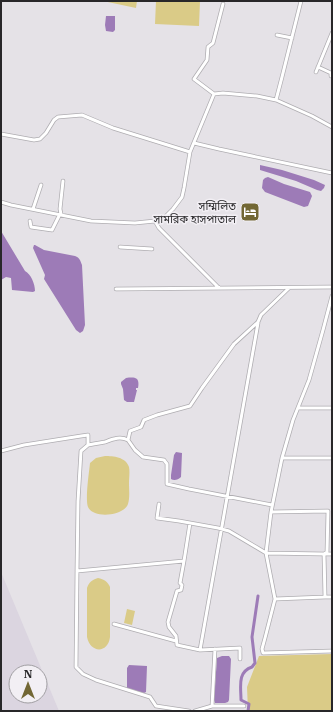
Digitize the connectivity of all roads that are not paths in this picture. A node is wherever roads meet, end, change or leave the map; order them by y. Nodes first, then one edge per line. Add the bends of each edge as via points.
1 (301, 1) edge
2 (223, 4) dead end
3 (332, 33) edge
4 (277, 35) dead end
5 (292, 38) junction
6 (318, 66) junction
7 (316, 72) dead end
8 (331, 76) dead end
9 (214, 94) junction
10 (276, 100) junction
11 (332, 127) edge
12 (1, 134) edge
13 (194, 143) junction
14 (190, 152) junction
15 (332, 173) edge
16 (63, 182) dead end
17 (41, 185) dead end
18 (1, 202) edge
19 (33, 209) junction
20 (60, 214) junction
21 (30, 221) dead end
22 (155, 221) junction
23 (120, 247) dead end
24 (152, 249) dead end
25 (332, 287) edge
26 (116, 288) dead end
27 (219, 288) junction
28 (289, 288) junction
29 (332, 296) edge
30 (258, 322) junction
31 (298, 408) junction
32 (332, 408) edge
33 (128, 440) junction
34 (88, 445) junction
35 (1, 451) edge
36 (282, 458) junction
37 (332, 458) edge
38 (227, 496) junction
39 (159, 504) dead end
40 (272, 504) junction
41 (271, 512) junction
42 (190, 523) junction
43 (266, 553) junction
44 (324, 554) junction
45 (332, 554) edge
46 (184, 561) junction
47 (77, 571) junction
48 (325, 597) junction
49 (332, 597) edge
50 (275, 599) junction
51 (114, 624) dead end
52 (176, 641) junction
53 (215, 649) junction
54 (200, 650) junction
55 (332, 651) edge
56 (240, 659) dead end
57 (212, 706) junction
58 (244, 706) dead end
59 (189, 711) edge
60 (195, 711) edge

1 - 5 street
2 - 9 street via 213,42 208,47 206,60 194,79
3 - 6 street
4 - 5 street
5 - 10 street
6 - 7 street
6 - 8 street via 331,73
9 - 10 street via 257,96
9 - 13 street
10 - 11 street
12 - 14 street via 40,139 58,117 82,115 113,128
13 - 14 street
13 - 15 street
14 - 22 street via 182,197 164,218
16 - 20 street
17 - 19 street
18 - 19 street
19 - 20 street
20 - 21 street via 52,230 32,227
20 - 22 street via 91,221
22 - 27 street
23 - 24 street
25 - 28 street
26 - 27 street
27 - 28 street
28 - 30 street via 261,315
29 - 31 street via 309,380
30 - 33 street via 234,344 190,406 144,420 141,428 130,431
30 - 38 street
31 - 32 street
31 - 36 street
33 - 34 street via 117,438
33 - 38 street via 143,457 164,460 167,464 167,484
34 - 35 street via 88,435
34 - 47 street via 81,451
36 - 37 street
36 - 40 street
38 - 40 street
38 - 54 street
39 - 42 street via 157,518
40 - 41 street
41 - 43 street
41 - 44 street via 328,511 327,552
42 - 43 street via 229,531
42 - 46 street
43 - 44 street
43 - 50 street
44 - 45 street
44 - 48 street
46 - 47 street
46 - 52 street via 181,590 176,591 168,622
47 - 59 street via 76,667 83,674 96,680 150,696 156,706
48 - 49 street
48 - 50 street
50 - 55 street via 262,648 263,653
51 - 52 street
52 - 54 street via 176,646
53 - 54 street
53 - 56 street via 240,648
53 - 57 street
57 - 58 street
57 - 60 street

